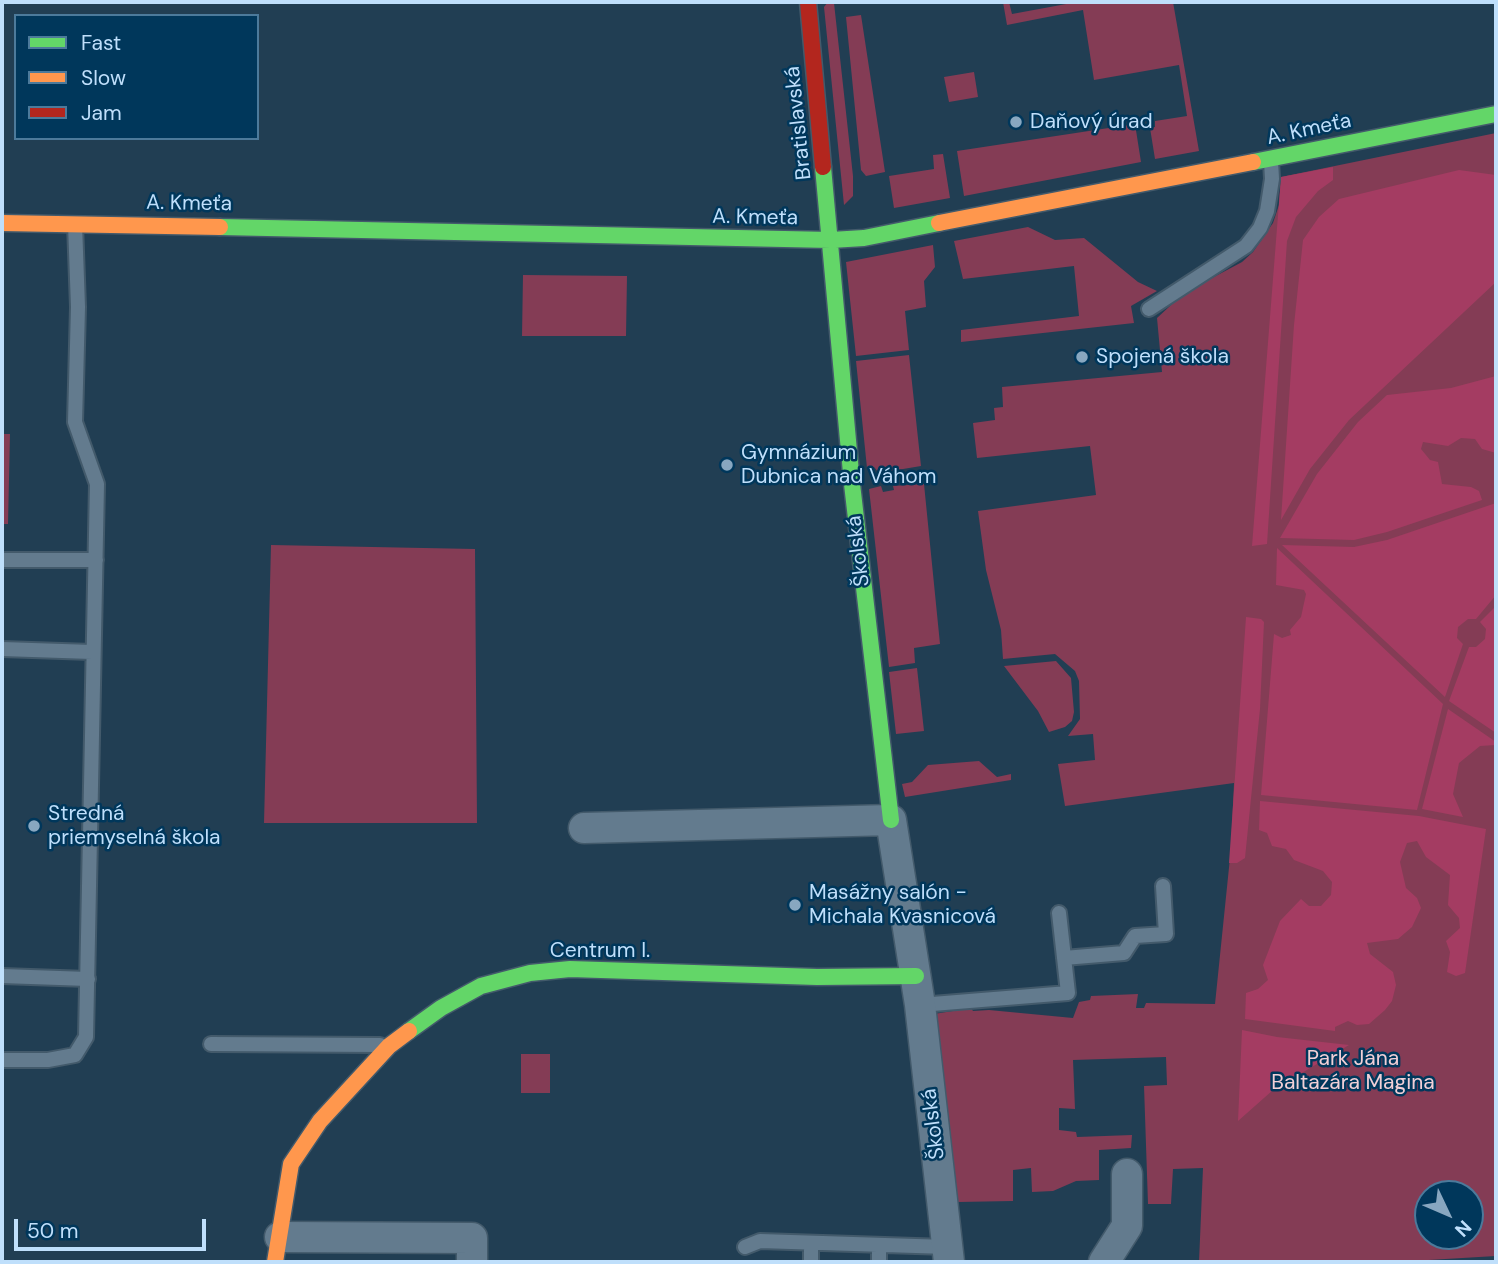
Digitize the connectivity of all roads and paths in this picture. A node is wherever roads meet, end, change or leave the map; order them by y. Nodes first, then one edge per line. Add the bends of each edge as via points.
1 (808, 2) edge
2 (1496, 114) edge
3 (1271, 160) junction
4 (2, 223) edge
5 (75, 223) junction
6 (831, 240) junction
7 (1149, 309) dead end
8 (2, 560) edge
9 (96, 560) junction
10 (2, 649) edge
11 (92, 652) junction
12 (891, 820) junction
13 (584, 828) dead end
14 (1163, 886) dead end
15 (1059, 913) dead end
16 (1064, 958) junction
17 (2, 976) edge
18 (88, 979) junction
19 (918, 990) junction
20 (211, 1044) dead end
21 (389, 1046) junction
22 (2, 1060) edge
23 (1127, 1174) dead end
24 (811, 1243) junction
25 (879, 1245) junction
26 (745, 1247) dead end
27 (278, 1250) edge
28 (948, 1255) edge
29 (472, 1262) edge
30 (811, 1262) edge
31 (879, 1262) edge
32 (1104, 1262) edge

1 - 6 street, Bratislavská
2 - 3 street, A. Kmeťa
3 - 6 street, A. Kmeťa via 864,238
3 - 7 lane via 1267,211 1246,246
4 - 5 street, A. Kmeťa
5 - 6 street, A. Kmeťa
5 - 9 lane via 75,422 97,484
6 - 12 street, Školská via 852,484
8 - 9 lane
9 - 11 lane
10 - 11 lane
11 - 18 lane
12 - 13 street
12 - 19 street, Školská
14 - 16 lane via 1166,934 1135,936 1124,953
15 - 16 lane
16 - 19 lane via 1068,993
17 - 18 lane
18 - 22 lane via 86,1037 75,1055
19 - 21 street, Centrum I. via 817,977 570,968 481,986
19 - 28 street, Školská
20 - 21 lane
21 - 27 street, Centrum I. via 320,1121 291,1164
23 - 32 street via 1127,1226
24 - 25 lane
24 - 26 lane via 755,1241
24 - 30 lane
25 - 28 lane
25 - 31 lane
27 - 29 street via 472,1238

